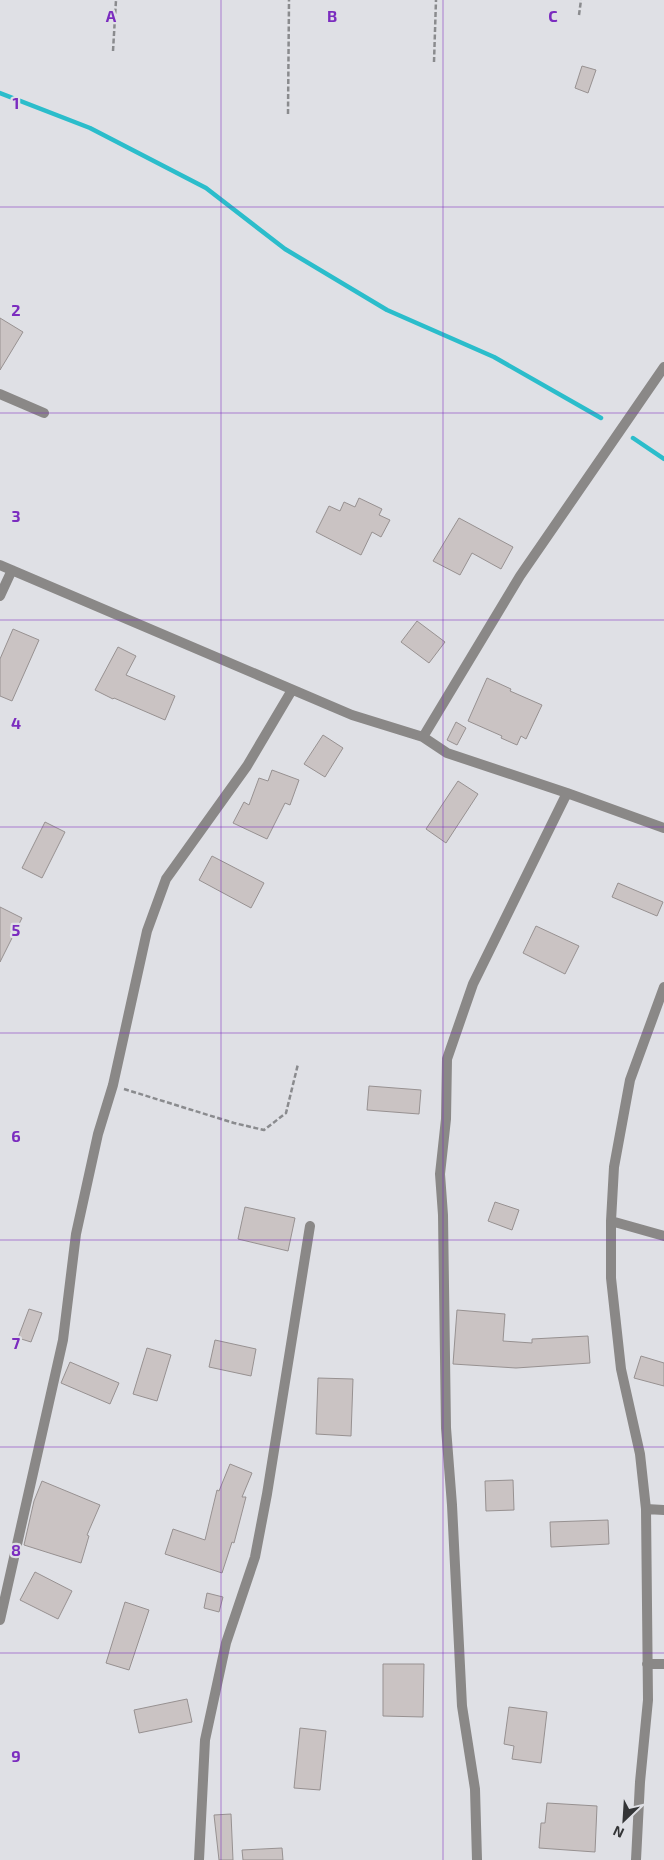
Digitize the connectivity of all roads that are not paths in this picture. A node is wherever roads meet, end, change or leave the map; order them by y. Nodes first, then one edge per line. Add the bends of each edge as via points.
1 (664, 367) edge
2 (0, 394) edge
3 (44, 413) dead end
4 (0, 565) edge
5 (12, 570) junction
6 (0, 596) edge
7 (292, 690) junction
8 (423, 737) junction
9 (568, 793) junction
10 (664, 828) edge
11 (664, 987) edge
12 (611, 1221) junction
13 (310, 1226) dead end
14 (664, 1236) edge
15 (646, 1508) junction
16 (664, 1510) edge
17 (0, 1620) edge
18 (647, 1664) junction
19 (664, 1664) edge
20 (199, 1860) edge
21 (477, 1860) edge
22 (636, 1860) edge

1 - 8 street via 520,576
2 - 3 street
4 - 5 street
5 - 6 street
5 - 7 street
7 - 8 street via 352,715
7 - 17 street via 247,766 166,879 147,931 76,1234 63,1340
8 - 9 street via 446,753
9 - 10 street
9 - 21 street via 474,984 447,1059 446,1119 440,1174 446,1428 462,1706 475,1789
11 - 12 street via 630,1080 614,1167
12 - 14 street
12 - 15 street via 611,1278 621,1369 640,1454
13 - 20 street via 255,1557 226,1643 205,1740
15 - 16 street
15 - 18 street
18 - 19 street
18 - 22 street via 648,1700

